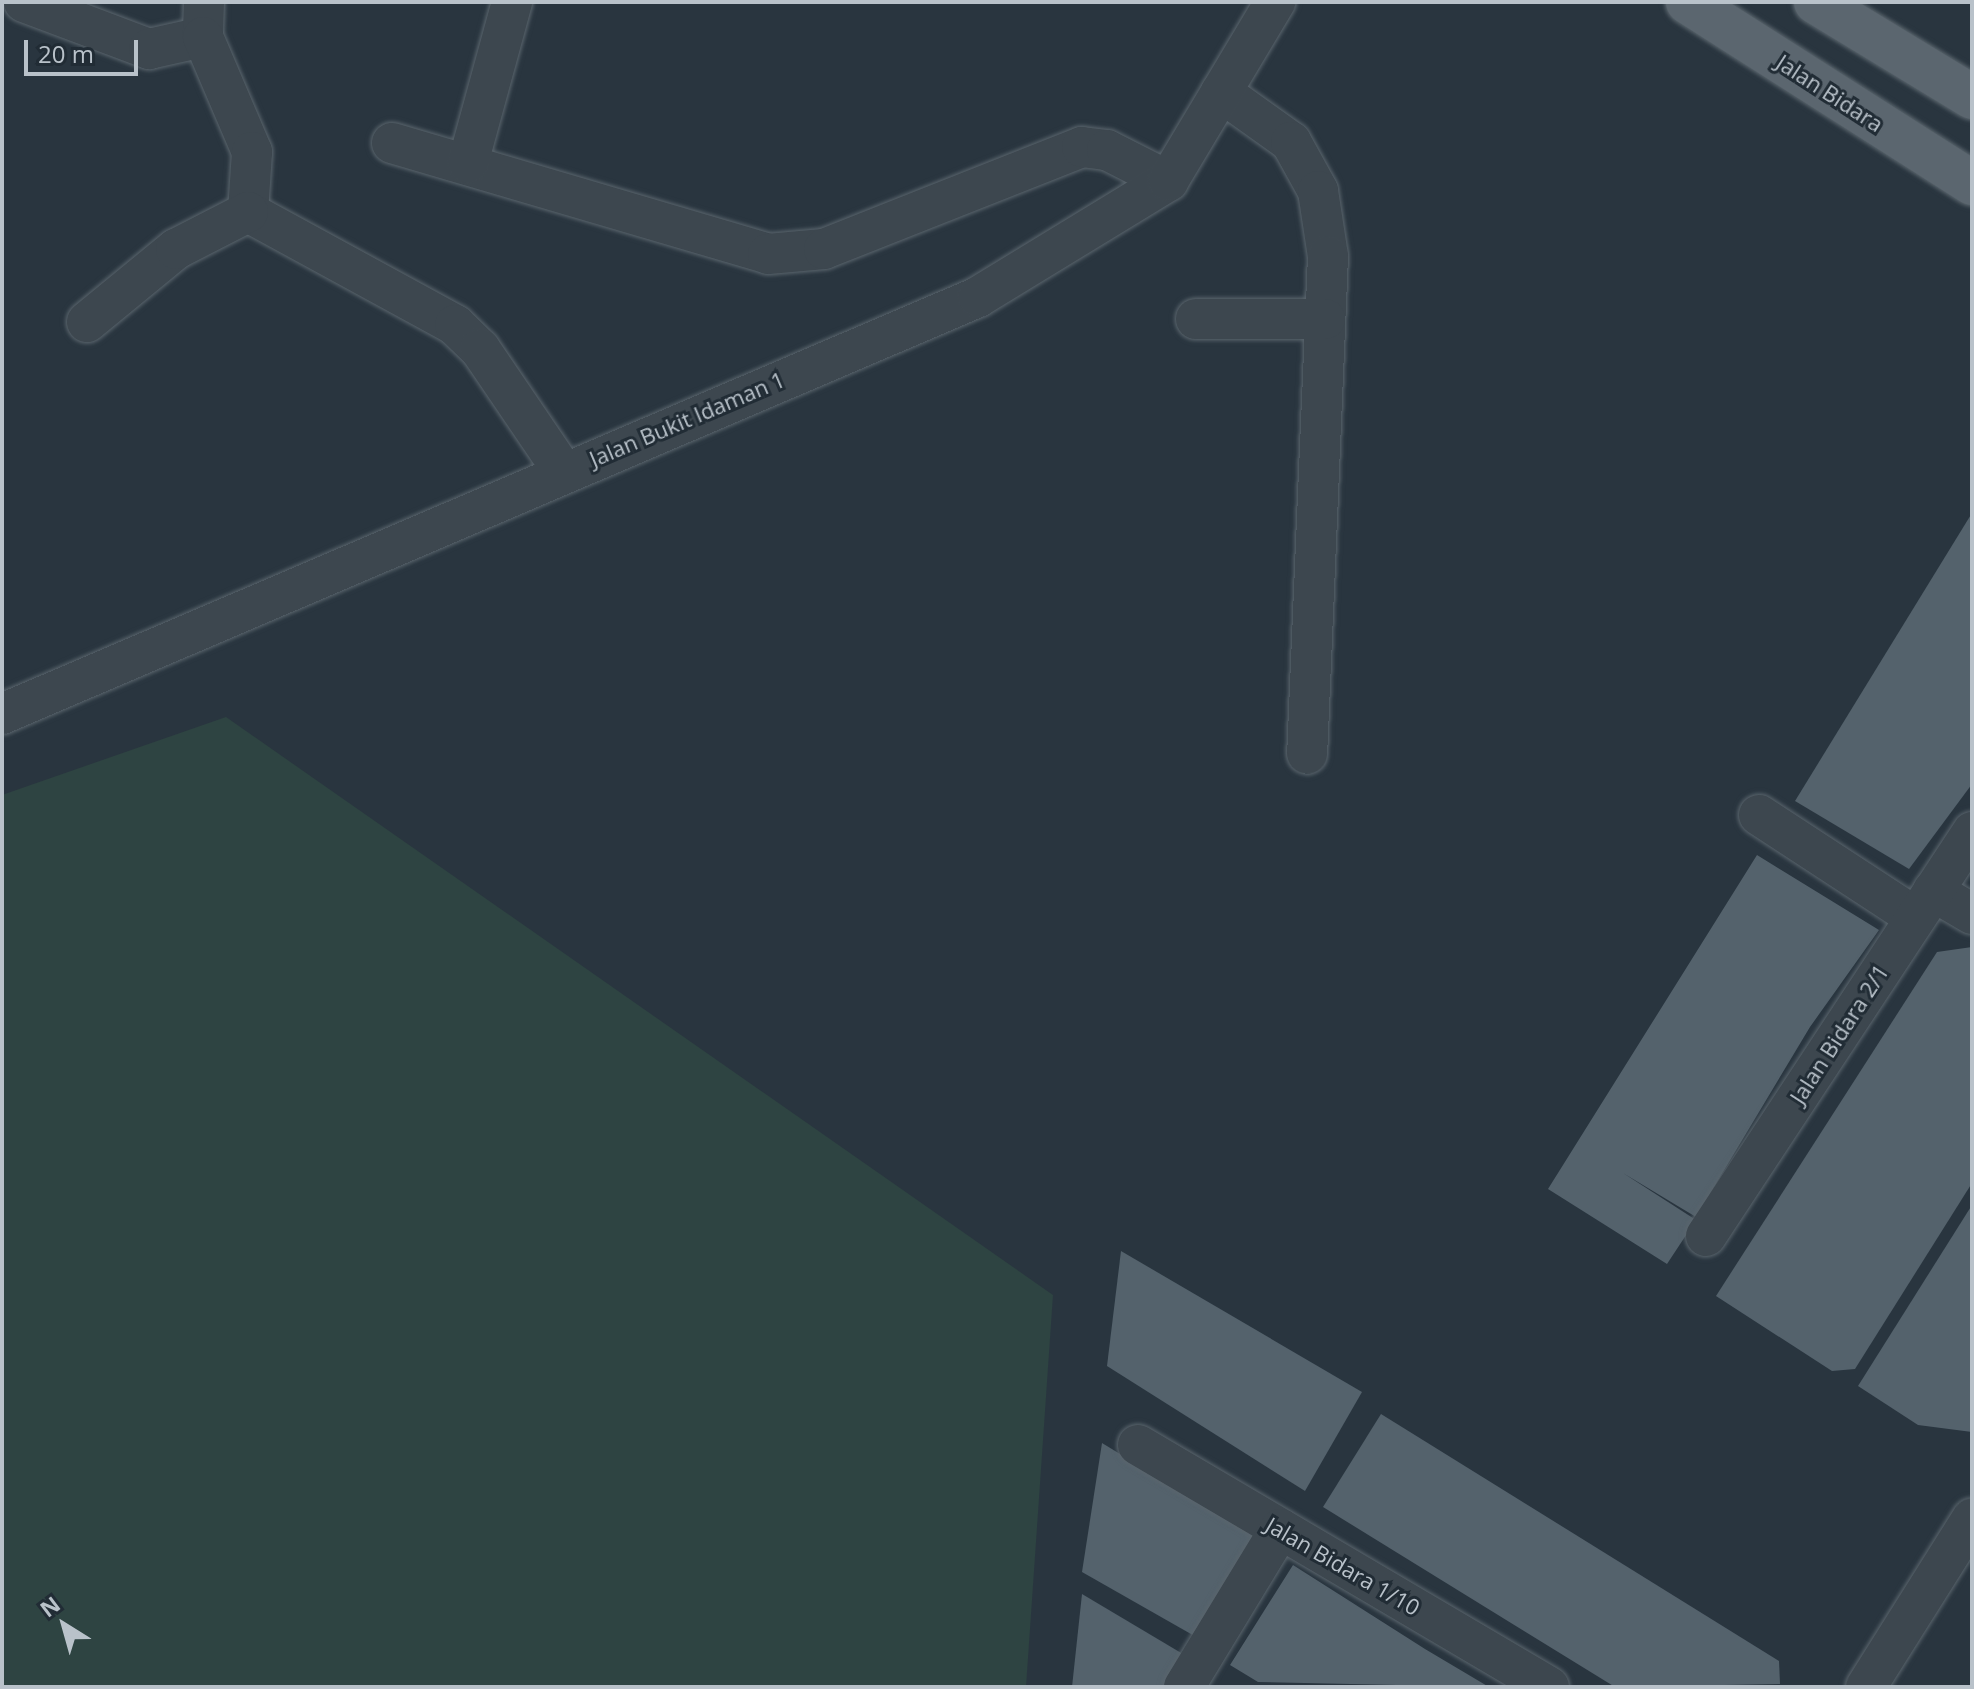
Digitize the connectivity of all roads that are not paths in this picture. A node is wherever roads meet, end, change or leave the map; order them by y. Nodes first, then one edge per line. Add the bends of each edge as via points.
1 (24, 2) edge
2 (512, 2) edge
3 (1275, 2) edge
4 (1688, 2) edge
5 (1816, 2) edge
6 (204, 19) edge
7 (1221, 92) junction
8 (1972, 97) edge
9 (392, 143) dead end
10 (468, 163) junction
11 (1168, 181) junction
12 (1972, 183) edge
13 (248, 212) junction
14 (1196, 319) dead end
15 (1325, 319) junction
16 (87, 322) dead end
17 (563, 471) junction
18 (2, 714) edge
19 (1307, 754) dead end
20 (1759, 815) dead end
21 (1972, 832) edge
22 (1924, 904) junction
23 (1972, 914) edge
24 (1706, 1236) dead end
25 (1138, 1445) dead end
26 (1972, 1519) edge
27 (1280, 1529) junction
28 (1184, 1687) edge
29 (1549, 1687) edge
30 (1866, 1687) edge

1 - 6 street via 149,49
2 - 10 street
3 - 7 street, Jalan Bukit Idaman 1
4 - 12 main road, Jalan Bidara
5 - 8 main road
6 - 13 street via 252,152
7 - 11 street, Jalan Bukit Idaman 1
7 - 15 street via 1291,142 1318,191 1328,256
9 - 10 street
10 - 11 street via 768,254 824,249 1082,147 1107,150
11 - 17 street, Jalan Bukit Idaman 1 via 978,297
13 - 16 street via 176,249
13 - 17 street via 455,325 480,349
14 - 15 street
15 - 19 street
17 - 18 street, Jalan Bukit Idaman 1
20 - 22 street
21 - 22 street, Jalan Bidara 2/1
22 - 23 street
22 - 24 street, Jalan Bidara 2/1
25 - 27 street, Jalan Bidara 1/10
26 - 30 street
27 - 28 street
27 - 29 street, Jalan Bidara 1/10

